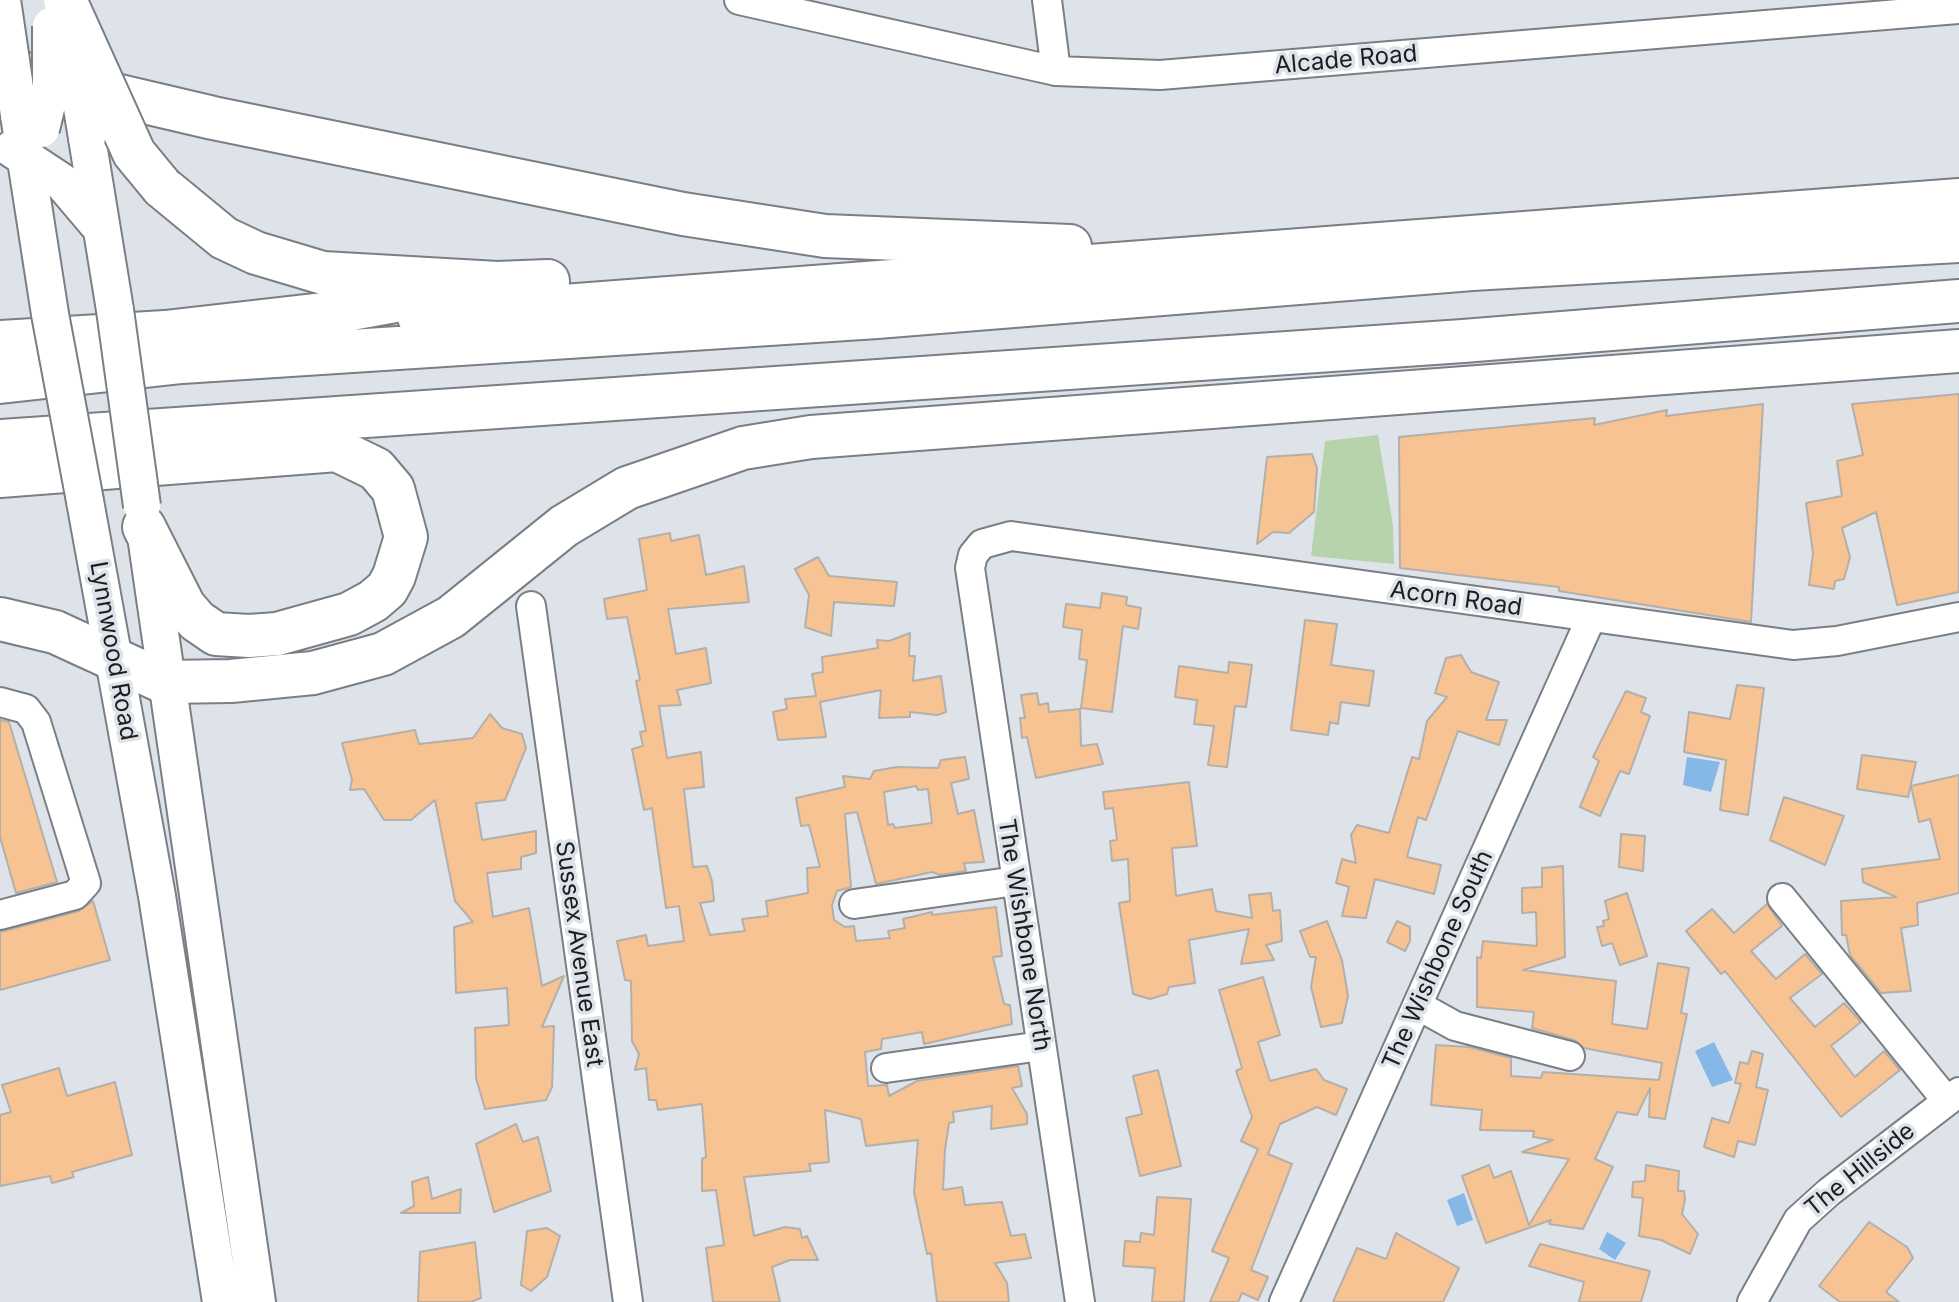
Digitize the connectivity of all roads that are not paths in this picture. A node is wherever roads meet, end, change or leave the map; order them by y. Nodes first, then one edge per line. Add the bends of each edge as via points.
1 (2, 0) edge
2 (51, 0) edge
3 (64, 0) edge
4 (739, 0) edge
5 (1047, 0) edge
6 (1959, 9) edge
7 (0, 68) edge
8 (1056, 71) junction
9 (20, 148) edge
10 (1959, 200) edge
11 (102, 230) junction
12 (1471, 235) junction
13 (1959, 241) edge
14 (1095, 268) junction
15 (497, 283) junction
16 (1959, 301) edge
17 (0, 342) edge
18 (1959, 351) edge
19 (182, 362) junction
20 (0, 382) edge
21 (476, 409) junction
22 (1180, 411) junction
23 (0, 441) edge
24 (0, 476) edge
25 (143, 516) junction
26 (970, 568) joint
27 (531, 606) dead end
28 (1959, 617) edge
29 (1591, 618) junction
30 (0, 619) edge
31 (115, 663) junction
32 (164, 682) junction
33 (0, 702) edge
34 (1016, 881) junction
35 (1782, 898) dead end
36 (854, 904) dead end
37 (0, 915) edge
38 (1419, 1006) junction
39 (1041, 1046) junction
40 (1570, 1056) dead end
41 (886, 1068) dead end
42 (1953, 1096) edge
43 (221, 1302) edge
44 (257, 1302) edge
45 (628, 1302) edge
46 (1080, 1302) edge
47 (1284, 1302) edge
48 (1752, 1302) edge

1 - 9 main road, Lynnwood Road, bridge
2 - 9 main road, bridge via 51,88
3 - 11 main road, Lynnwood Road, bridge
3 - 15 highway, bridge via 134,153 162,187 224,238 323,273
4 - 8 street, Alcade Road
5 - 8 street
6 - 8 street, Alcade Road via 1160,75
7 - 12 highway via 213,118 683,214 825,236 1106,247
9 - 11 main road via 62,182
9 - 31 main road, Lynnwood Road, bridge
10 - 12 highway
11 - 25 main road, Lynnwood Road, bridge
12 - 14 highway
13 - 19 highway via 1472,269 877,317
14 - 15 highway via 716,272
14 - 19 highway via 393,319
15 - 17 highway via 323,314 165,332
16 - 21 highway
18 - 22 highway
19 - 20 highway
21 - 22 highway
21 - 23 highway
22 - 32 highway via 811,437 743,448 663,473 591,507 451,617 383,654 313,673
24 - 25 highway via 337,450 376,469 393,489 406,537 387,589 349,614 277,634 216,634 197,621 177,595
25 - 32 main road, Lynnwood Road
26 - 29 street, Acorn Road via 982,544 1011,536
26 - 34 street, The Wishbone North
27 - 45 street, Sussex Avenue East
28 - 29 street, Acorn Road via 1806,645
29 - 38 street, The Wishbone South
30 - 31 highway via 55,632
31 - 32 highway
31 - 43 main road, Lynnwood Road
32 - 44 main road, Lynnwood Road
33 - 37 street via 26,709 36,722 86,883 75,895
34 - 36 street
34 - 39 street, The Wishbone North
35 - 42 street
38 - 40 street via 1455,1026
38 - 47 street, The Wishbone South
39 - 41 street
39 - 46 street, The Wishbone North
42 - 48 street, The Hillside via 1798,1220

